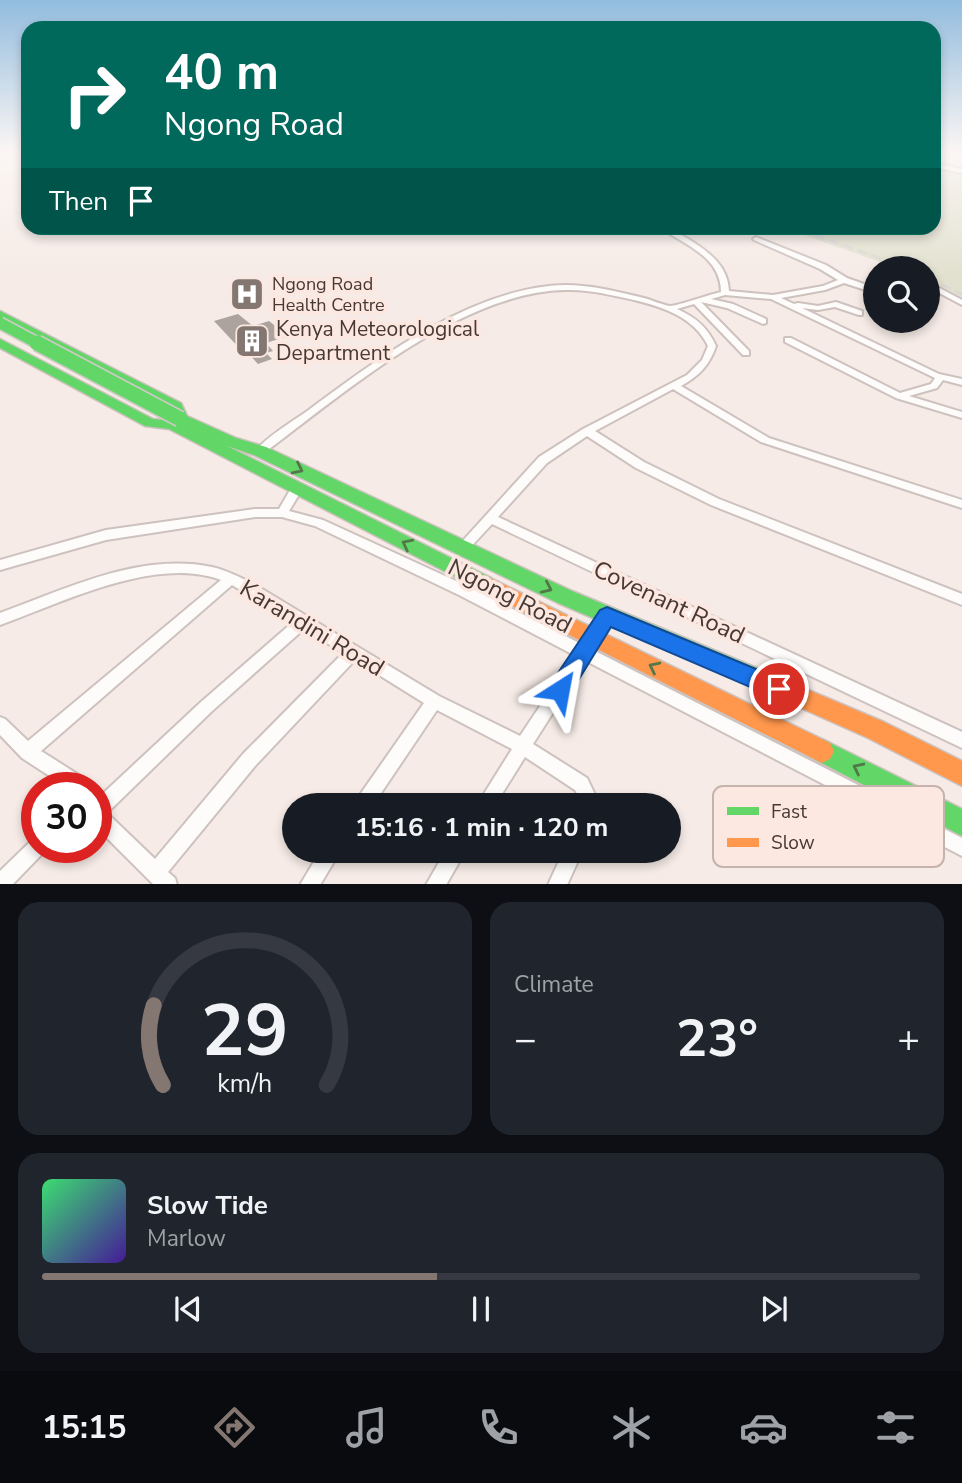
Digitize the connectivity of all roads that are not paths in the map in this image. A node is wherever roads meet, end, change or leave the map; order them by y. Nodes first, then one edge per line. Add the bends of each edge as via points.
1 (675, 235) edge
2 (756, 239) dead end
3 (844, 280) junction
4 (863, 286) edge
5 (940, 291) edge
6 (725, 293) junction
7 (778, 300) junction
8 (700, 301) junction
9 (962, 303) edge
10 (671, 308) junction
11 (859, 313) dead end
12 (763, 321) dead end
13 (4, 325) edge
14 (788, 340) dead end
15 (0, 343) edge
16 (746, 353) dead end
17 (110, 372) junction
18 (940, 378) junction
19 (962, 382) edge
20 (83, 386) junction
21 (676, 387) junction
22 (899, 396) junction
23 (962, 415) edge
24 (176, 422) junction
25 (587, 431) junction
26 (260, 451) junction
27 (297, 488) junction
28 (962, 504) edge
29 (330, 505) junction
30 (282, 513) junction
31 (490, 518) junction
32 (315, 522) junction
33 (462, 550) junction
34 (0, 565) edge
35 (232, 579) junction
36 (962, 600) edge
37 (607, 616) junction
38 (0, 619) edge
39 (302, 622) junction
40 (593, 637) junction
41 (353, 652) junction
42 (585, 652) junction
43 (434, 701) junction
44 (0, 724) edge
45 (962, 740) edge
46 (522, 746) junction
47 (28, 752) junction
48 (59, 772) edge
49 (962, 774) edge
50 (844, 786) edge
51 (889, 786) edge
52 (371, 793) edge
53 (493, 793) edge
54 (586, 793) edge
55 (112, 798) edge
56 (944, 814) edge
57 (962, 823) edge
58 (112, 830) edge
59 (944, 838) edge
60 (962, 847) edge
61 (21, 863) edge
62 (323, 863) edge
63 (449, 863) edge
64 (568, 863) edge
65 (162, 879) edge
66 (0, 884) edge
67 (309, 884) edge
68 (435, 884) edge
69 (557, 884) edge

1 - 6 street via 718,265 726,279
2 - 3 street
3 - 4 street
3 - 7 street
5 - 9 street
6 - 7 street
6 - 8 street
7 - 11 street via 813,308 836,304
7 - 18 street
8 - 10 street
8 - 12 street via 730,306
8 - 16 street
10 - 21 street via 703,331 712,346 699,370
10 - 26 street via 574,287 544,289 489,304 419,338
13 - 17 main road, Ngong Road
13 - 24 main road, Ngong Road
14 - 22 street
15 - 20 main road, Ngong Road
17 - 20 main road
17 - 24 main road, Ngong Road via 176,407
18 - 19 street
18 - 22 street via 934,386
20 - 24 main road, Ngong Road via 150,423
21 - 25 street
21 - 28 street via 759,438
22 - 23 street
24 - 26 main road, Ngong Road
24 - 27 main road, Ngong Road via 223,453
25 - 31 street via 544,460
25 - 36 street via 640,465 715,502
26 -> 33 main road, Ngong Road
27 - 29 main road, Ngong Road
27 - 30 street
29 - 32 street
40 -> 29 main road, Ngong Road
30 - 32 street
30 - 34 street via 106,535
31 - 33 street
31 - 45 street, Covenant Road
32 - 42 street
33 -> 37 main road, Ngong Road
35 - 38 street, Karandini Road via 196,569 152,571 104,582
35 - 39 street, Karandini Road
35 - 47 street
37 - 40 street
37 - 49 main road, Ngong Road via 902,741
39 - 41 street, Karandini Road
39 - 55 street
40 - 42 street
51 -> 40 main road, Ngong Road
41 - 43 street, Karandini Road
41 - 65 street via 249,760
42 - 46 street
42 - 50 street
43 - 46 street, Karandini Road
43 - 52 street
44 - 47 street
46 - 53 street
46 - 54 street, Karandini Road via 581,784
47 - 48 street
57 -> 56 main road, Ngong Road
58 - 65 street
59 - 60 street
61 - 66 street
62 - 67 street
63 - 68 street
64 - 69 street

